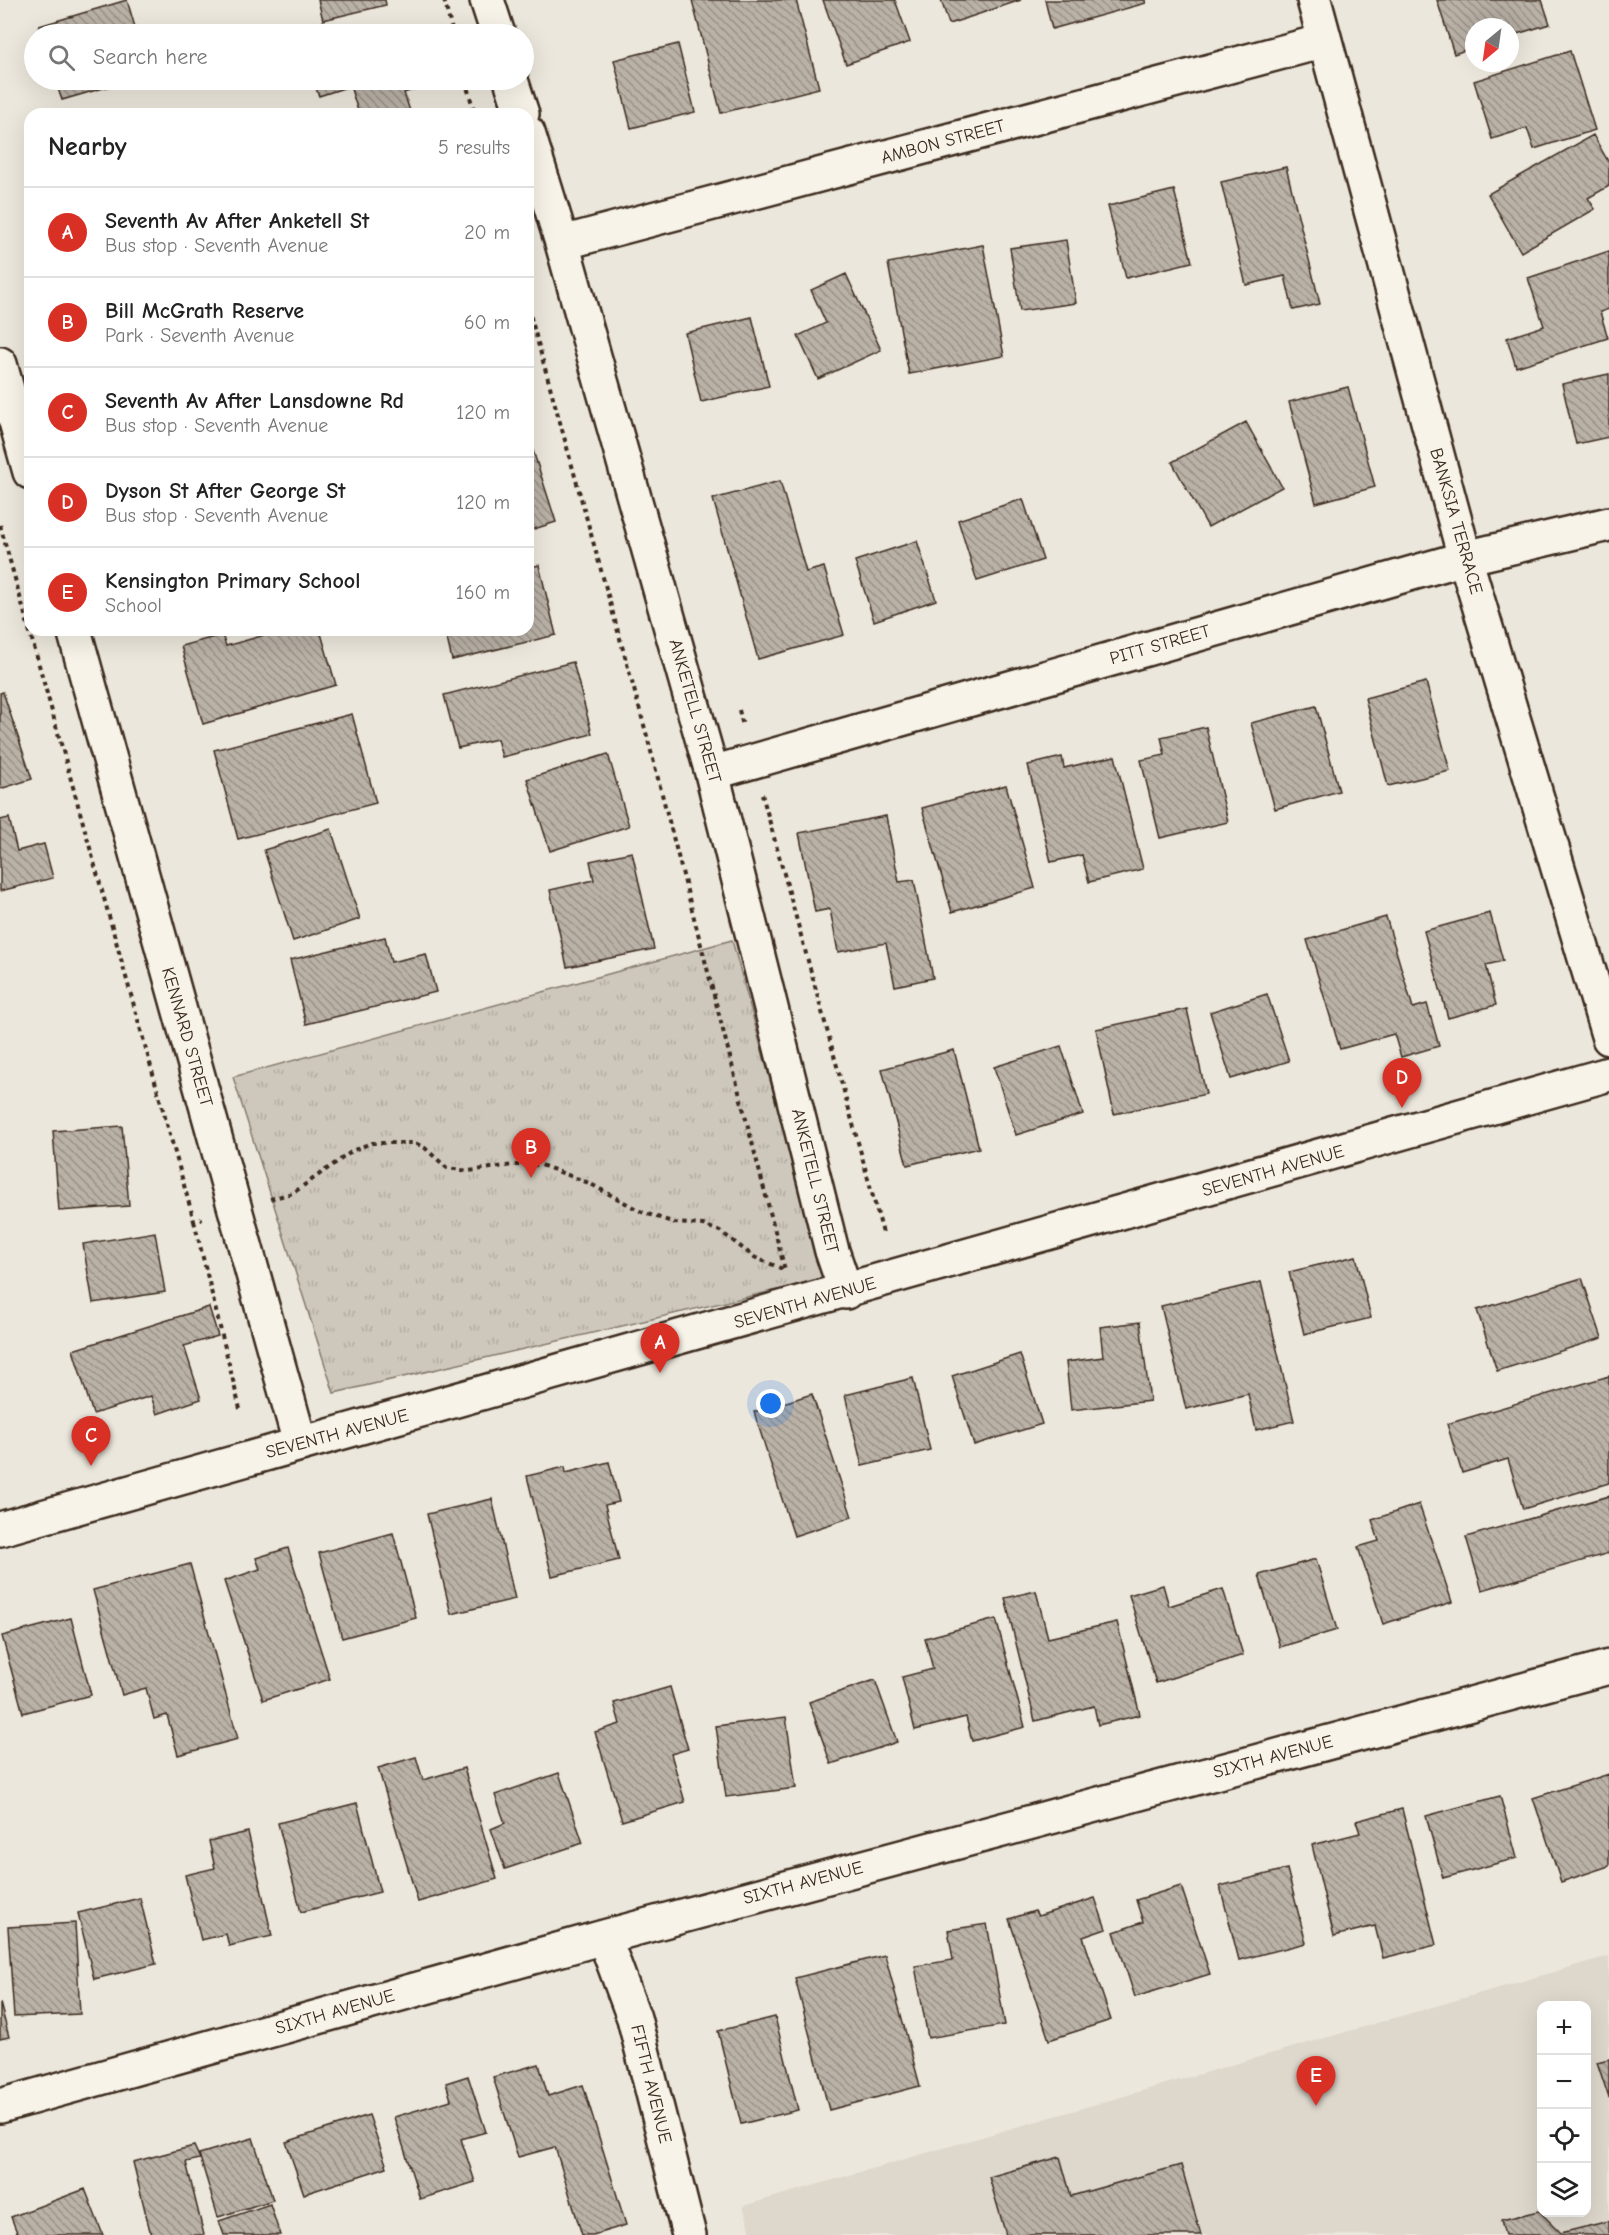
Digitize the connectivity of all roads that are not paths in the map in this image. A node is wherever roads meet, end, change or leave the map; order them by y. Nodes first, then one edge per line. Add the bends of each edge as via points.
1 (487, 0) edge
2 (1314, 0) edge
3 (495, 24) edge
4 (1324, 41) junction
5 (514, 90) edge
6 (520, 108) edge
7 (534, 153) edge
8 (562, 243) junction
9 (0, 364) edge
10 (24, 450) edge
11 (1609, 524) edge
12 (1466, 558) junction
13 (76, 636) edge
14 (712, 773) junction
15 (1609, 1038) edge
16 (1609, 1074) edge
17 (846, 1292) junction
18 (300, 1443) junction
19 (0, 1529) edge
20 (1609, 1667) edge
21 (604, 1937) junction
22 (0, 2106) edge
23 (689, 2235) edge

1 - 3 street
2 - 4 street, BANKSIA TERRACE
4 - 8 street, AMBON STREET
4 - 12 street, BANKSIA TERRACE
5 - 6 street
7 - 8 street, ANKETELL STREET
8 - 14 street, ANKETELL STREET
9 - 10 street
11 - 12 street, PITT STREET
12 - 14 street, PITT STREET
12 - 15 street, BANKSIA TERRACE
13 - 18 street, KENNARD STREET
14 - 17 street, ANKETELL STREET via 832,1251
16 - 17 street, SEVENTH AVENUE
17 - 18 street, SEVENTH AVENUE
18 - 19 street, SEVENTH AVENUE
20 - 21 street, SIXTH AVENUE
21 - 22 street, SIXTH AVENUE
21 - 23 street, FIFTH AVENUE via 634,2018

